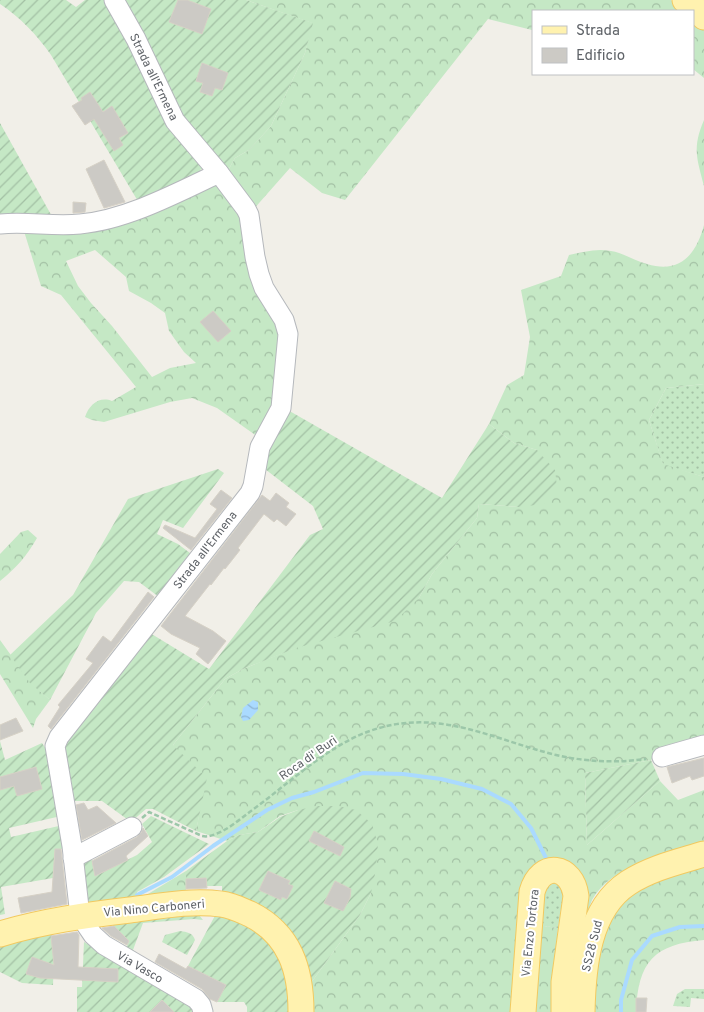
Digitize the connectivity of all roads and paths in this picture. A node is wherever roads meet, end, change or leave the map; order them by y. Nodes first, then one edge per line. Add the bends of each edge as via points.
1 (114, 0) edge
2 (685, 0) edge
3 (704, 17) edge
4 (219, 172) junction
5 (0, 224) edge
6 (704, 745) edge
7 (662, 757) joint
8 (132, 827) joint
9 (704, 854) edge
10 (73, 858) junction
11 (80, 916) junction
12 (0, 934) edge
13 (203, 1012) edge
14 (301, 1012) edge
15 (522, 1012) edge
16 (564, 1012) edge
17 (582, 1012) edge

1 - 4 street, Strada all'Ermena via 175,122
2 - 3 main road
4 - 5 street via 108,220 69,225
4 - 10 street, Strada all'Ermena via 246,208 259,274 288,330 281,408 260,447 250,493 56,742
6 - 7 street
7 - 8 path, Roca di' Buri via 628,762 578,760 474,729 419,722 368,732 335,748 215,835 202,836 148,812
8 - 10 street
9 - 17 main road, SS28 Sud via 645,874 621,888 609,900 592,934
10 - 11 street, Strada all'Ermena
11 - 12 main road, Via Nino Carboneri
11 - 13 street, Via Vasco via 104,945 196,999
11 - 14 main road, Via Nino Carboneri via 188,904 224,904 241,910 268,925 287,948 298,974
15 - 16 main road, Via Enzo Tortora via 532,892 541,874 556,871 571,878 576,896 564,982

